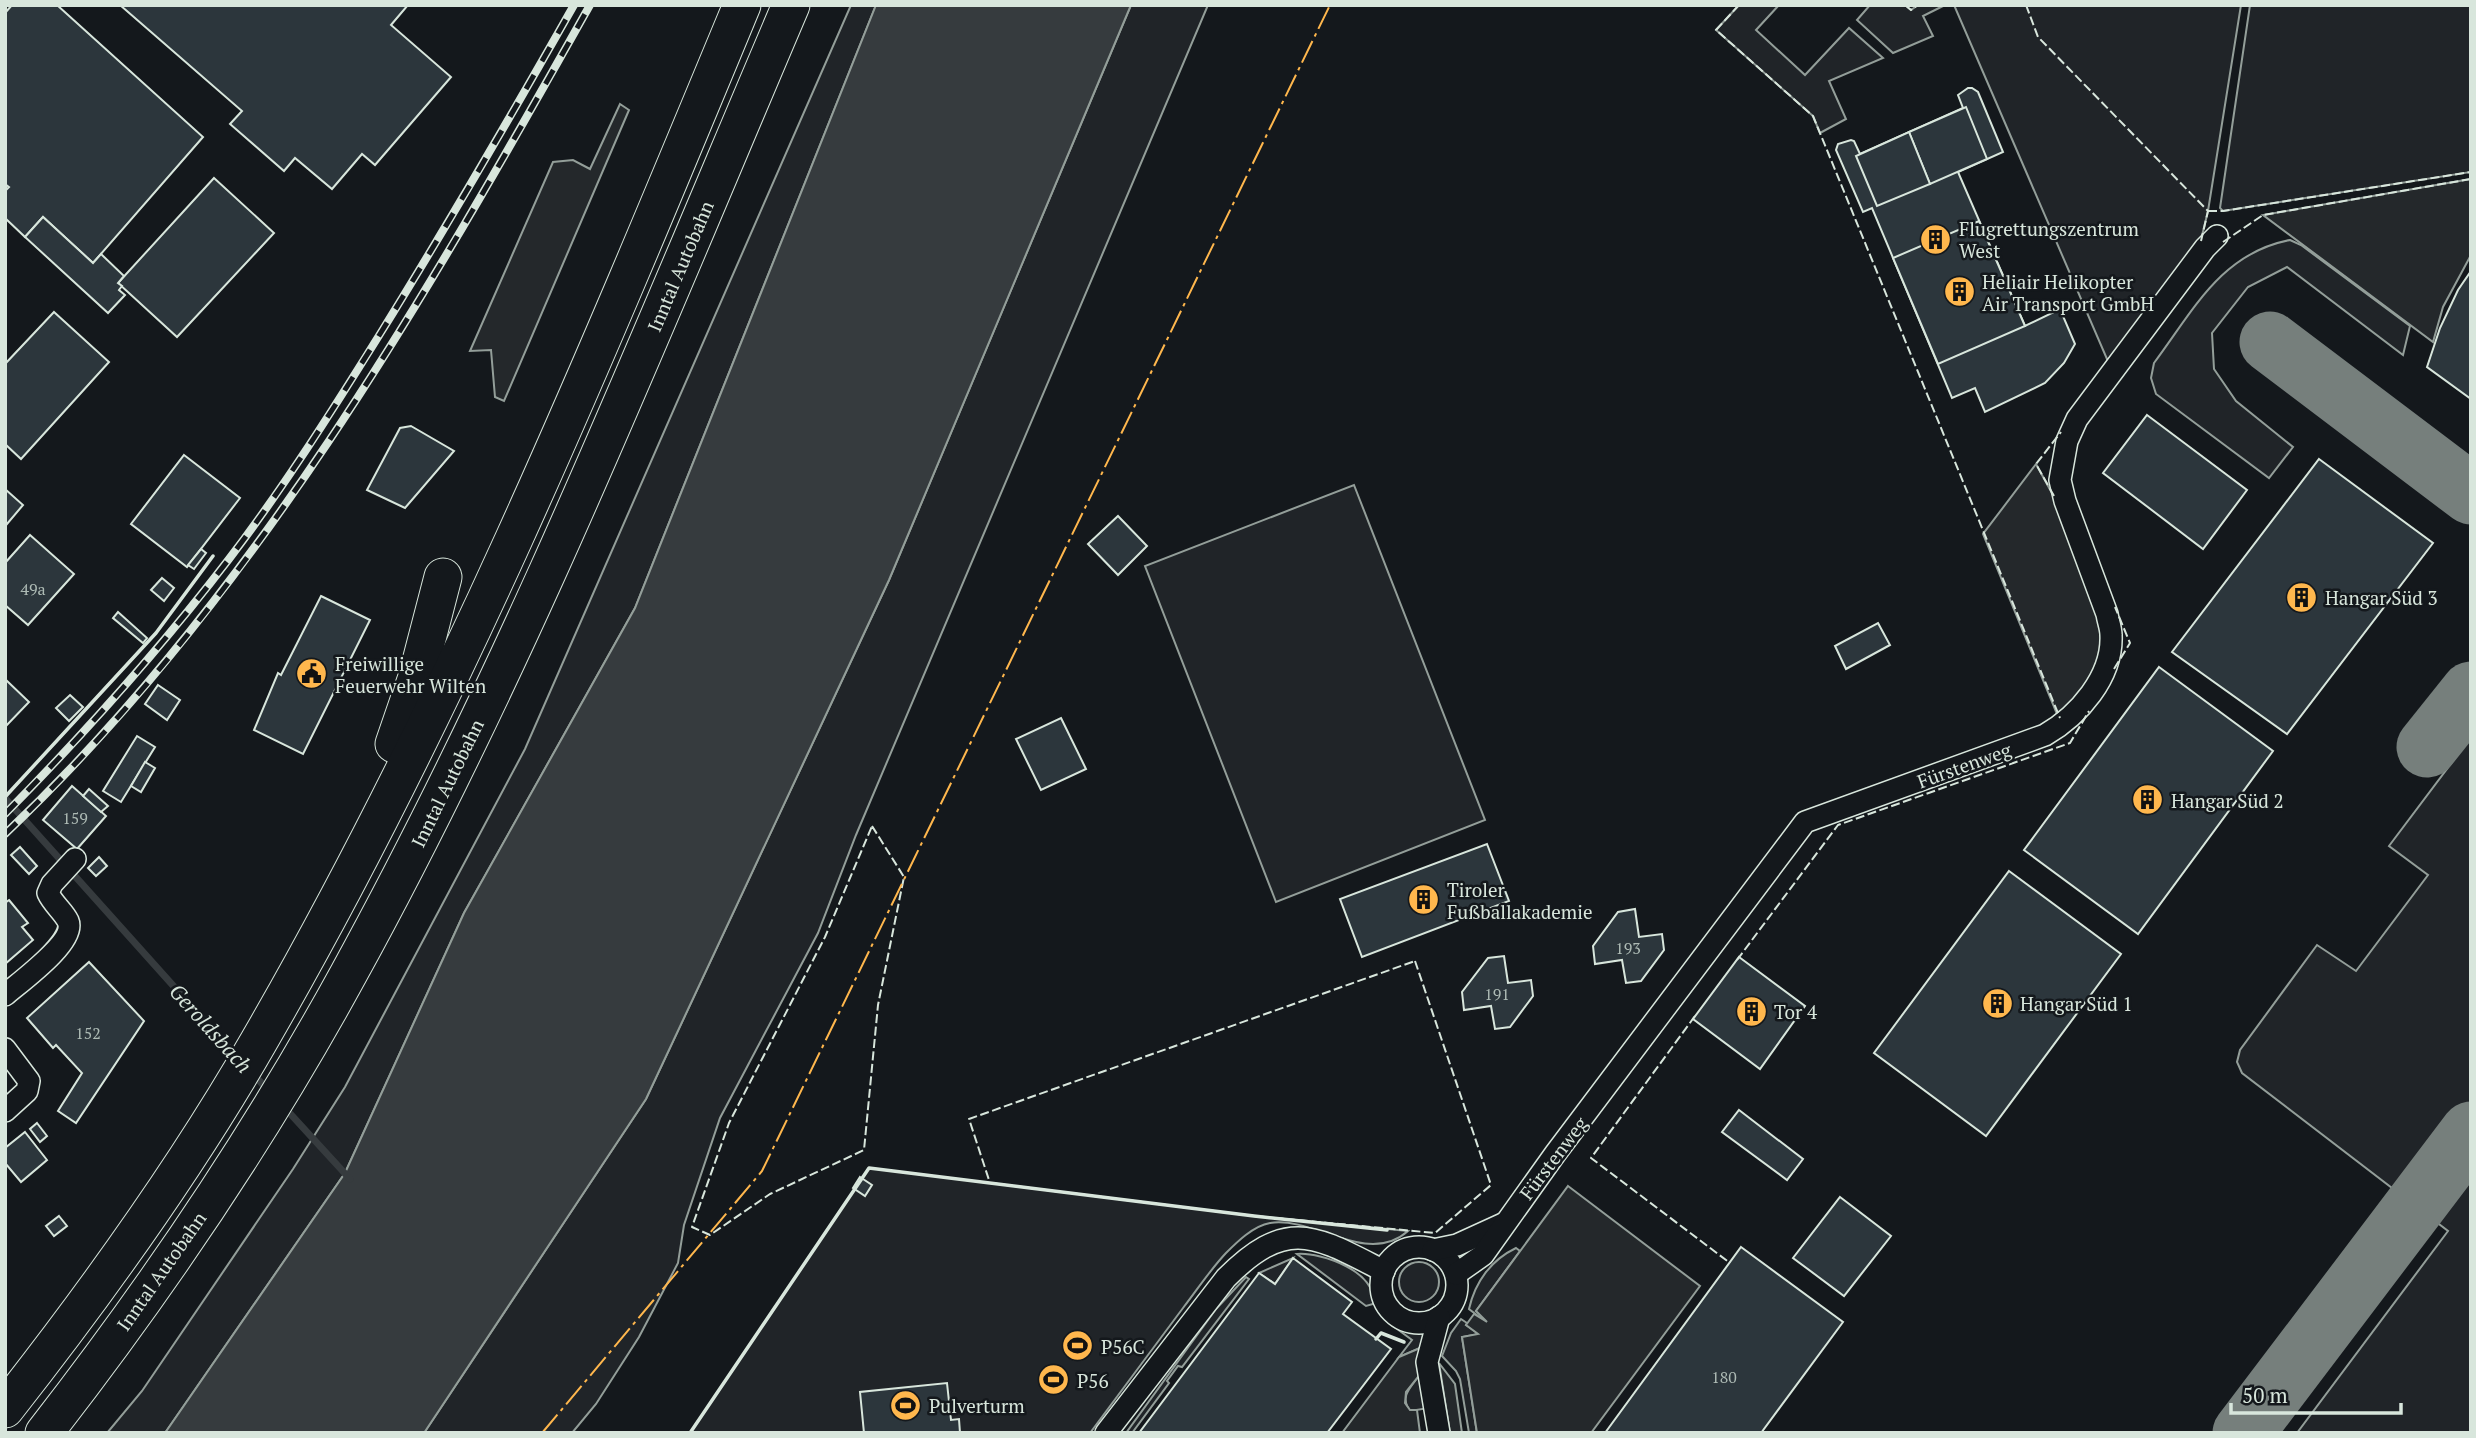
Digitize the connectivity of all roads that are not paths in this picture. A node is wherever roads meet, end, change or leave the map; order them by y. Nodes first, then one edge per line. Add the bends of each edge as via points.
1 (742, 5) edge
2 (791, 5) edge
3 (2217, 236) dead end
4 (443, 577) dead end
5 (380, 820) junction
6 (68, 866) dead end
7 (5, 995) edge
8 (5, 1049) edge
9 (5, 1111) edge
10 (1503, 1224) junction
11 (1433, 1250) junction
12 (1384, 1271) junction
13 (1456, 1274) junction
14 (1439, 1317) junction
15 (5, 1409) edge
16 (44, 1433) edge
17 (1106, 1433) edge
18 (1439, 1433) edge

1 - 5 highway via 503,564
2 - 16 highway, Inntal Autobahn via 543,584 431,818 349,974 253,1136 166,1267
3 - 10 street, Fürstenweg via 2077,419 2067,441 2062,492 2111,635 2105,667 2085,701 2045,735 1805,822
4 - 5 highway via 417,677 389,759
5 - 15 highway via 218,1109 134,1238
6 - 7 street via 48,893 69,923 66,938
8 - 9 street via 26,1074 29,1086
10 - 11 street, Fürstenweg via 1457,1245
10 - 13 street, Fürstenweg via 1483,1255
11 - 12 street via 1410,1248 1399,1253
11 - 13 street via 1443,1255
12 - 14 street via 1382,1295 1396,1315 1418,1323
12 - 17 street via 1313,1238 1272,1242 1226,1278
13 - 14 street via 1455,1297
14 - 18 street via 1427,1362

